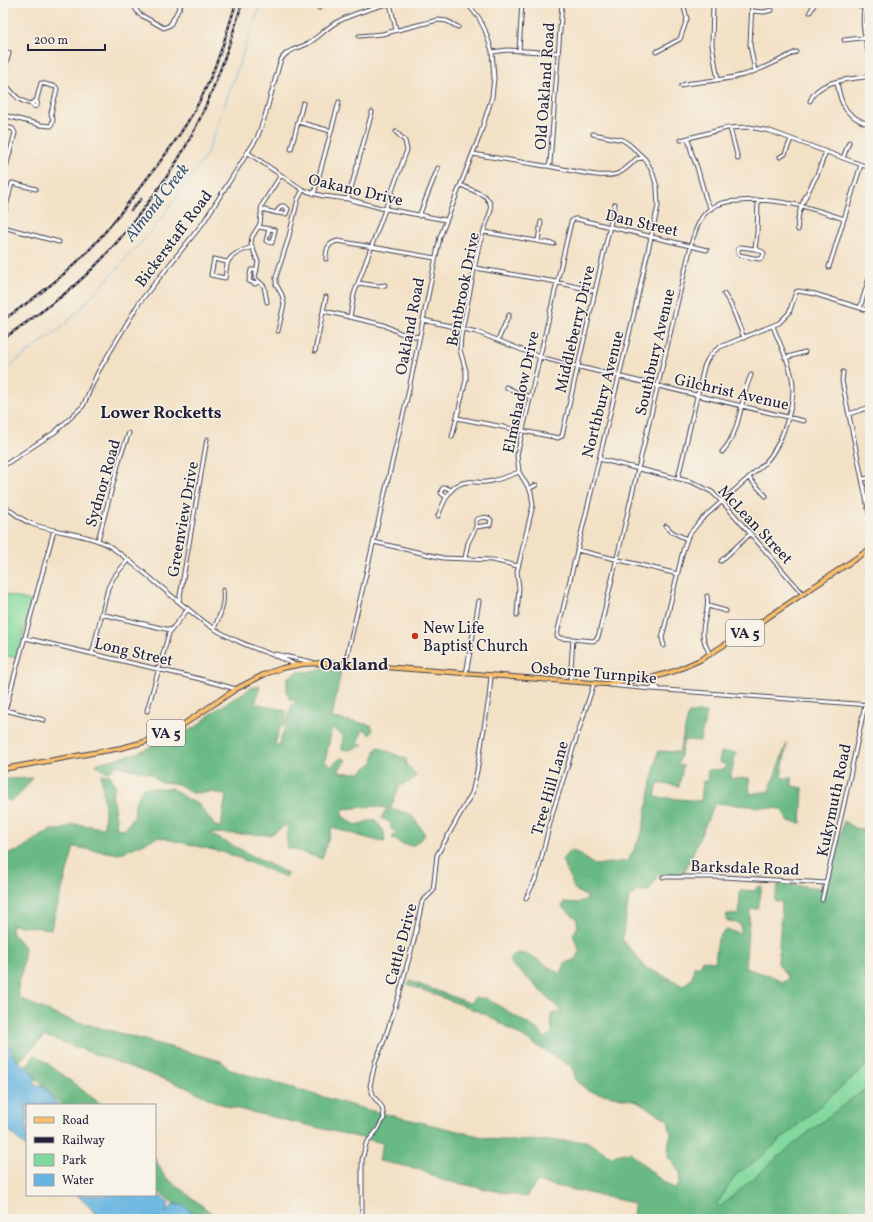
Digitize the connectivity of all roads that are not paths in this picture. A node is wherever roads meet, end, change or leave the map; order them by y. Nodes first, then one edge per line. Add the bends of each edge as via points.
1 (132, 3) edge
2 (182, 3) edge
3 (321, 3) edge
4 (390, 3) edge
5 (467, 3) edge
6 (522, 3) edge
7 (562, 3) edge
8 (682, 3) edge
9 (713, 3) edge
10 (752, 3) edge
11 (815, 3) edge
12 (849, 3) edge
13 (866, 3) edge
14 (319, 8) dead end
15 (864, 8) junction
16 (772, 10) dead end
17 (752, 11) junction
18 (810, 12) dead end
19 (458, 27) dead end
20 (396, 30) junction
21 (359, 36) dead end
22 (868, 37) edge
23 (844, 40) dead end
24 (519, 51) junction
25 (492, 52) junction
26 (656, 52) dead end
27 (796, 52) dead end
28 (9, 53) dead end
29 (559, 53) junction
30 (870, 61) edge
31 (755, 71) junction
32 (3, 75) edge
33 (870, 76) edge
34 (718, 80) junction
35 (3, 82) edge
36 (837, 82) junction
37 (681, 86) dead end
38 (810, 101) dead end
39 (339, 102) dead end
40 (303, 104) dead end
41 (372, 112) dead end
42 (3, 115) edge
43 (298, 122) junction
44 (870, 125) edge
45 (3, 126) edge
46 (730, 128) junction
47 (331, 131) junction
48 (396, 132) dead end
49 (593, 134) dead end
50 (688, 138) junction
51 (791, 139) junction
52 (681, 140) dead end
53 (849, 142) dead end
54 (291, 149) dead end
55 (247, 152) junction
56 (826, 152) junction
57 (473, 154) junction
58 (780, 158) dead end
59 (843, 158) junction
60 (645, 159) junction
61 (738, 159) dead end
62 (861, 165) junction
63 (548, 166) junction
64 (438, 168) dead end
65 (870, 168) edge
66 (3, 170) edge
67 (281, 175) junction
68 (461, 185) junction
69 (36, 189) dead end
70 (302, 190) junction
71 (3, 194) edge
72 (314, 194) junction
73 (9, 196) junction
74 (348, 199) junction
75 (758, 200) junction
76 (615, 204) dead end
77 (802, 207) junction
78 (261, 209) junction
79 (386, 209) junction
80 (710, 209) junction
81 (276, 212) dead end
82 (419, 216) junction
83 (3, 218) edge
84 (844, 219) junction
85 (446, 220) junction
86 (572, 220) joint
87 (541, 222) dead end
88 (3, 227) edge
89 (259, 227) junction
90 (610, 227) junction
91 (268, 229) junction
92 (798, 230) dead end
93 (484, 232) junction
94 (652, 237) junction
95 (538, 241) junction
96 (59, 242) dead end
97 (554, 244) dead end
98 (372, 246) junction
99 (691, 246) junction
100 (252, 247) junction
101 (754, 249) junction
102 (707, 250) dead end
103 (435, 258) junction
104 (326, 259) dead end
105 (227, 262) junction
106 (829, 267) dead end
107 (475, 268) junction
108 (256, 270) junction
109 (870, 275) edge
110 (258, 282) junction
111 (557, 282) junction
112 (358, 283) junction
113 (385, 285) dead end
114 (595, 290) junction
115 (724, 294) dead end
116 (326, 297) dead end
117 (267, 302) dead end
118 (860, 308) junction
119 (324, 311) junction
120 (870, 311) edge
121 (509, 315) dead end
122 (350, 317) junction
123 (423, 320) junction
124 (772, 326) junction
125 (463, 328) junction
126 (278, 330) dead end
127 (419, 337) junction
128 (744, 338) junction
129 (498, 340) junction
130 (315, 351) dead end
131 (805, 352) dead end
132 (540, 357) junction
133 (785, 358) junction
134 (578, 367) junction
135 (843, 372) dead end
136 (751, 375) dead end
137 (619, 377) junction
138 (506, 386) dead end
139 (658, 386) junction
140 (697, 395) junction
141 (531, 397) junction
142 (742, 406) junction
143 (870, 406) edge
144 (849, 414) junction
145 (788, 417) junction
146 (457, 418) junction
147 (804, 421) dead end
148 (523, 431) junction
149 (128, 433) dead end
150 (452, 437) dead end
151 (208, 439) dead end
152 (722, 452) dead end
153 (599, 459) junction
154 (3, 466) edge
155 (639, 468) junction
156 (519, 472) junction
157 (678, 478) junction
158 (749, 478) junction
159 (870, 478) edge
160 (862, 479) junction
161 (536, 485) dead end
162 (529, 488) junction
163 (451, 490) junction
164 (766, 496) dead end
165 (446, 497) junction
166 (722, 502) junction
167 (3, 505) edge
168 (438, 516) dead end
169 (870, 518) edge
170 (666, 526) dead end
171 (476, 527) junction
172 (54, 530) junction
173 (750, 534) junction
174 (687, 539) junction
175 (98, 540) junction
176 (374, 542) junction
177 (870, 549) edge
178 (577, 550) junction
179 (465, 558) junction
180 (617, 559) junction
181 (128, 560) junction
182 (721, 561) dead end
183 (518, 566) junction
184 (678, 574) junction
185 (223, 590) dead end
186 (803, 594) junction
187 (707, 596) dead end
188 (479, 601) dead end
189 (179, 602) junction
190 (708, 606) junction
191 (188, 609) junction
192 (726, 611) dead end
193 (102, 614) junction
194 (517, 615) dead end
195 (214, 628) junction
196 (170, 630) junction
197 (25, 638) junction
198 (573, 639) junction
199 (664, 646) dead end
200 (268, 653) junction
201 (92, 654) junction
202 (710, 655) junction
203 (282, 659) junction
204 (316, 663) junction
205 (345, 664) junction
206 (295, 665) junction
207 (285, 667) junction
208 (159, 670) junction
209 (466, 674) junction
210 (491, 676) junction
211 (651, 678) junction
212 (570, 682) junction
213 (633, 682) junction
214 (594, 683) junction
215 (605, 684) junction
216 (633, 688) junction
217 (662, 689) junction
218 (236, 690) junction
219 (865, 705) junction
220 (870, 705) edge
221 (5, 710) junction
222 (147, 711) dead end
223 (3, 718) edge
224 (44, 720) dead end
225 (3, 770) edge
226 (663, 877) dead end
227 (826, 883) junction
228 (526, 898) dead end
229 (822, 900) dead end
230 (362, 1219) edge

1 - 2 street via 139,14 164,28 170,25
3 - 14 street
4 - 20 street
4 - 55 street, Bickerstaff Road via 356,13 285,54 280,62 262,127
5 - 25 street, Oakland Road via 479,18
6 - 24 street
7 - 29 street, Old Oakland Road
8 - 26 street via 687,19 680,39
9 - 34 street via 712,45
10 - 17 street
11 - 18 street
12 - 15 street
13 - 15 street
15 - 22 street via 864,24
16 - 17 street
17 - 31 street via 750,45
19 - 20 street via 438,20
20 - 21 street
22 - 23 street
22 - 30 street
24 - 25 street
24 - 29 street
25 - 57 street, Oakland Road via 492,97
27 - 31 street
28 - 32 street
29 - 63 street, Old Oakland Road via 551,161
31 - 34 street
33 - 36 street
34 - 37 street
35 - 42 street via 21,102 34,103 41,83 56,87 58,90 51,113 51,126
36 - 38 street via 818,89
36 - 44 street via 840,100 848,112
39 - 47 street
40 - 43 street
41 - 74 street
43 - 47 street
43 - 54 street
45 - 66 street via 13,129 15,133
46 - 50 street
46 - 51 street via 749,126
46 - 61 street
47 - 72 street
48 - 79 street via 405,141 407,150
49 - 60 street, Northbury Avenue via 623,140
50 - 52 street
50 - 80 street
51 - 56 street
51 - 58 street via 785,154
53 - 59 street
55 - 67 street, Oakano Drive
55 - 154 street, Bickerstaff Road via 203,223 139,303 96,376 83,406 55,432
56 - 59 street
56 - 77 street
57 - 63 street, Old Oakland Road
57 - 68 street, Oakland Road
59 - 62 street
60 - 63 street via 638,158 624,170 607,176
60 - 94 street, Northbury Avenue via 652,171 658,198
62 - 65 street
62 - 84 street
64 - 82 street
67 - 70 street, Oakano Drive
67 - 78 street
68 - 85 street, Oakland Road
68 - 93 street, Bentbrook Drive via 481,194 490,203 491,213
69 - 73 street via 12,183
70 - 72 street, Oakano Drive
70 - 126 street via 276,277 284,304
71 - 73 street
72 - 74 street, Oakano Drive
73 - 83 street
74 - 79 street, Oakano Drive
75 - 77 street via 784,202
75 - 80 street via 723,203
75 - 101 street
76 - 90 street, Middleberry Drive
77 - 84 street
77 - 92 street via 797,223
78 - 81 street
78 - 89 street
79 - 82 street, Oakano Drive
79 - 98 street
80 - 99 street, Southbury Avenue via 697,226
82 - 85 street, Oakano Drive
84 - 106 street
85 - 103 street, Oakland Road
86 - 90 street, Dan Street
86 - 111 street, Elmshadow Drive
87 - 95 street
88 - 96 street
89 - 91 street
89 - 100 street via 252,237
90 - 94 street, Dan Street
90 - 114 street, Middleberry Drive
91 - 91 street via 275,230 272,243 266,241
93 - 95 street
93 - 107 street, Bentbrook Drive
94 - 99 street, Dan Street
94 - 137 street, Northbury Avenue
95 - 97 street
98 - 103 street
98 - 104 street via 337,241 328,247
98 - 112 street
99 - 102 street, Dan Street
99 - 139 street, Southbury Avenue
100 - 105 street
100 - 108 street via 257,259
101 - 101 street via 741,248 738,252 739,255 762,258 764,254
103 - 123 street, Oakland Road
105 - 105 street via 225,278 211,275 214,259
107 - 111 street
107 - 125 street, Bentbrook Drive
108 - 110 street via 255,278
108 - 110 street via 251,270 249,280 255,284
109 - 118 street
110 - 117 street via 264,286
111 - 114 street
111 - 132 street, Elmshadow Drive
112 - 113 street
112 - 122 street
114 - 134 street, Middleberry Drive
115 - 128 street
116 - 119 street
118 - 120 street
118 - 124 street via 798,291 786,316
119 - 122 street
119 - 130 street
121 - 129 street
122 - 127 street
123 - 125 street, Gilchrist Avenue
123 - 127 street, Oakland Road
124 - 128 street
124 - 133 street
125 - 129 street, Gilchrist Avenue
125 - 146 street, Bentbrook Drive via 460,350 466,377
127 - 176 street, Oakland Road
128 - 140 street via 720,347 709,357
129 - 132 street, Gilchrist Avenue
131 - 133 street
132 - 134 street, Gilchrist Avenue
132 - 141 street, Elmshadow Drive
133 - 145 street via 793,383
134 - 137 street, Gilchrist Avenue
134 - 148 street, Middleberry Drive via 562,435 554,438
135 - 144 street via 842,381
136 - 142 street
137 - 139 street, Gilchrist Avenue
137 - 153 street, Northbury Avenue
138 - 141 street
139 - 140 street, Gilchrist Avenue
139 - 155 street, Southbury Avenue
140 - 142 street, Gilchrist Avenue
140 - 157 street
141 - 148 street, Elmshadow Drive
142 - 145 street, Gilchrist Avenue
142 - 152 street via 735,431
143 - 144 street
144 - 160 street
145 - 147 street, Gilchrist Avenue
145 - 158 street via 774,453
146 - 148 street
146 - 150 street, Bentbrook Drive
148 - 156 street, Elmshadow Drive via 517,455
149 - 175 street, Sydnor Road
151 - 189 street, Greenview Drive
153 - 155 street, McLean Street
153 - 178 street, Northbury Avenue
155 - 157 street, McLean Street
155 - 180 street, Southbury Avenue
156 - 162 street, Elmshadow Drive
156 - 163 street via 484,483 466,482
157 - 166 street, McLean Street via 703,486
158 - 164 street
158 - 166 street
159 - 160 street
160 - 169 street
161 - 162 street
162 - 183 street, Elmshadow Drive via 532,512
163 - 165 street
163 - 165 street via 445,486 442,489
165 - 168 street
166 - 173 street, McLean Street
166 - 174 street via 698,523
167 - 172 street via 28,522
170 - 174 street
171 - 171 street via 477,519 491,520 490,525
171 - 179 street via 468,542
172 - 175 street
172 - 197 street
173 - 182 street
173 - 186 street, McLean Street
174 - 184 street
175 - 181 street
176 - 179 street via 443,558
176 - 205 street, Oakland Road
177 - 186 main road, VA 5
178 - 180 street
178 - 198 street, Northbury Avenue via 558,636
179 - 183 street via 492,560
180 - 184 street
180 - 198 street, Southbury Avenue via 597,639
181 - 189 street
181 - 193 street via 110,581
183 - 194 street, Elmshadow Drive
184 - 199 street via 662,638
185 - 195 street via 224,600
186 - 202 main road, VA 5
187 - 190 street
188 - 209 street
189 - 191 street
190 - 192 street
190 - 202 street via 703,635
191 - 195 street
191 - 196 street
193 - 196 street
193 - 201 street
195 - 200 street
196 - 208 street
197 - 201 street, Long Street
197 - 221 street
198 - 212 street
200 - 203 street
200 - 204 street
201 - 208 street, Long Street
202 - 211 main road, VA 5 via 682,669
203 - 206 street
203 - 207 street
204 - 205 main road, Osborne Turnpike / VA 5
204 - 206 main road, VA 5
205 - 209 main road, Osborne Turnpike / VA 5
206 - 207 main road, VA 5
207 - 218 main road, VA 5 via 256,678
208 - 218 street, Long Street
208 - 222 street
209 - 210 main road, Osborne Turnpike / VA 5
210 - 212 main road, Osborne Turnpike / VA 5
210 - 230 street, Cattle Drive via 472,793 437,857 433,891 422,902 399,995 373,1071 370,1086 374,1098 382,1107 384,1118 366,1144 362,1160
211 - 213 main road, VA 5
211 - 217 street via 654,687
212 - 214 main road, Osborne Turnpike / VA 5
213 - 215 main road, VA 5
213 - 216 street
214 - 215 main road, Osborne Turnpike / VA 5
214 - 228 street, Tree Hill Lane via 553,811 537,876
215 - 216 street, Osborne Turnpike
216 - 217 street, Osborne Turnpike
217 - 219 street, Osborne Turnpike
218 - 225 main road, VA 5 via 181,726 144,742
219 - 220 street, Osborne Turnpike
219 - 227 street, Kukymuth Road
221 - 223 street
221 - 224 street
226 - 227 street, Barksdale Road via 724,877
227 - 229 street, Kukymuth Road

